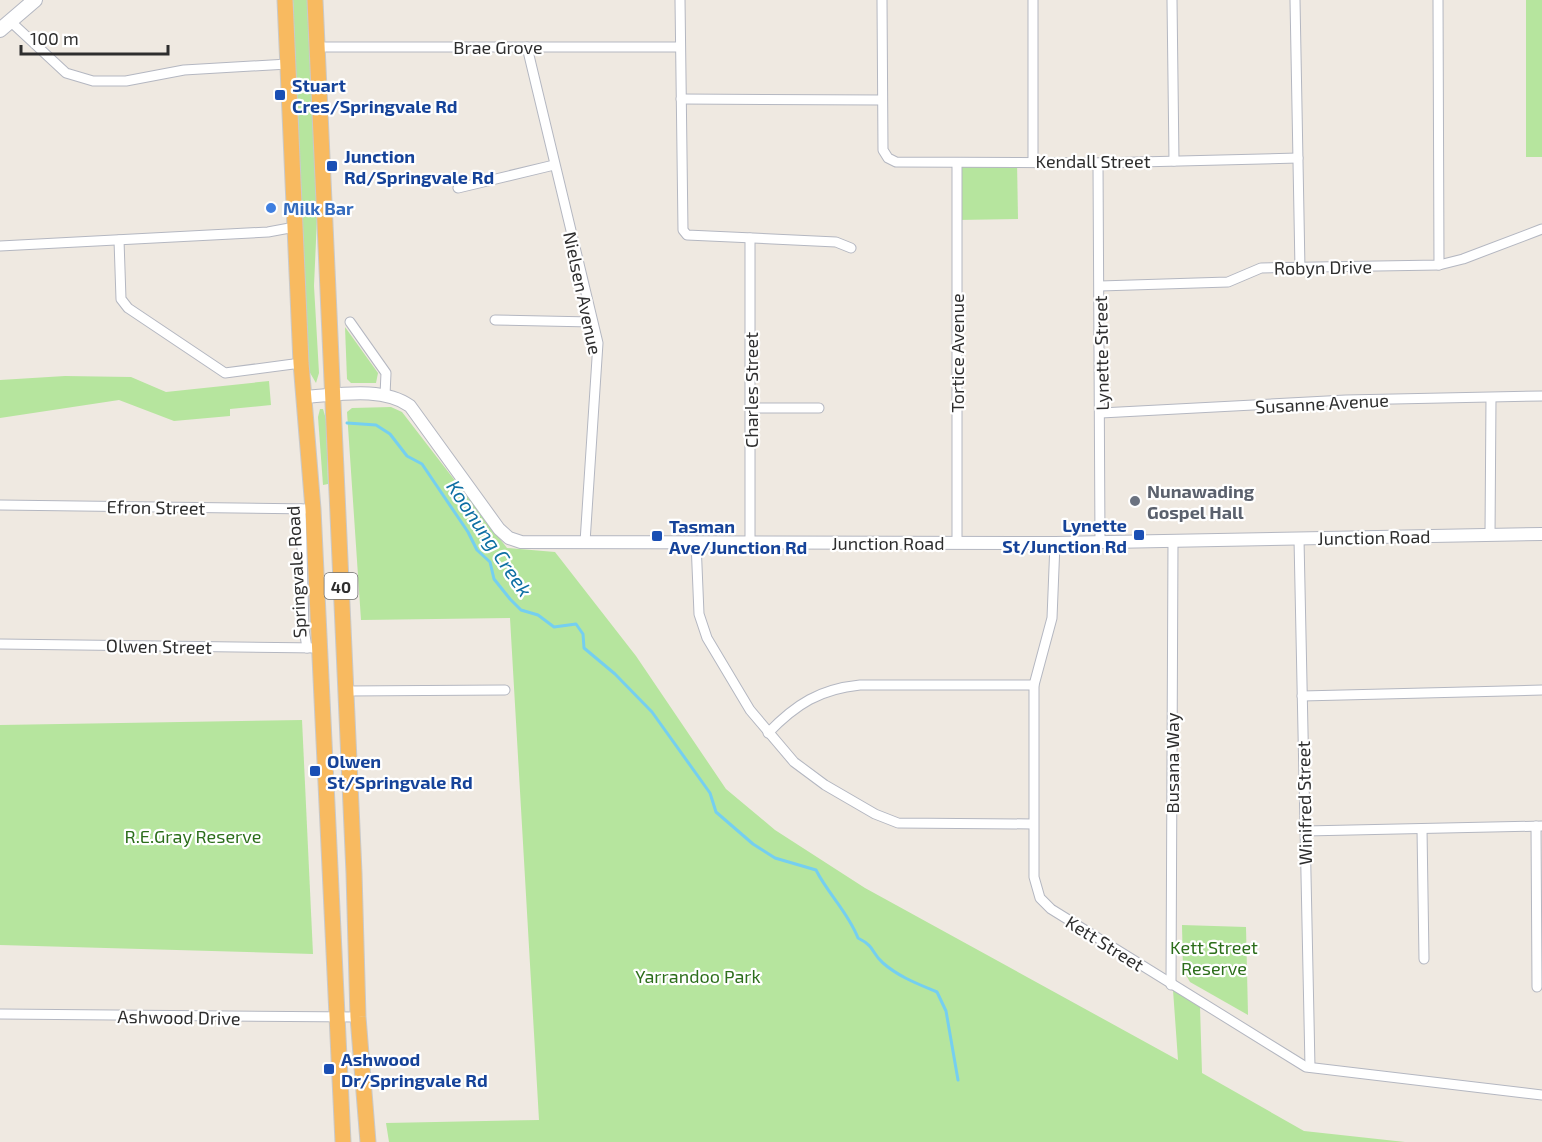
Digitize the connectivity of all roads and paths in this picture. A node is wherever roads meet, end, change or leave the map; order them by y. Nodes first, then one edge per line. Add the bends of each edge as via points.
1 (35, 0) edge
2 (285, 0) edge
3 (315, 0) edge
4 (680, 0) edge
5 (882, 0) edge
6 (1033, 0) edge
7 (1172, 0) edge
8 (1295, 0) edge
9 (1438, 0) edge
10 (5, 26) edge
11 (317, 47) junction
12 (527, 47) junction
13 (680, 47) junction
14 (288, 64) junction
15 (681, 99) junction
16 (882, 100) junction
17 (1298, 158) junction
18 (1033, 161) junction
19 (1174, 161) junction
20 (957, 163) junction
21 (1098, 164) junction
22 (554, 165) junction
23 (458, 188) dead end
24 (295, 227) junction
25 (1542, 228) edge
26 (750, 238) junction
27 (119, 240) junction
28 (0, 246) edge
29 (851, 248) dead end
30 (1438, 265) junction
31 (1300, 269) junction
32 (1100, 286) junction
33 (495, 320) dead end
34 (350, 322) dead end
35 (592, 322) junction
36 (301, 363) junction
37 (385, 395) junction
38 (332, 396) junction
39 (1542, 396) edge
40 (303, 397) junction
41 (1491, 398) junction
42 (751, 408) junction
43 (819, 408) dead end
44 (1101, 413) junction
45 (0, 505) edge
46 (307, 509) junction
47 (1542, 534) edge
48 (1490, 535) junction
49 (1299, 539) junction
50 (1173, 541) junction
51 (585, 542) junction
52 (696, 542) junction
53 (750, 542) junction
54 (1100, 542) junction
55 (957, 543) junction
56 (1055, 543) junction
57 (0, 644) edge
58 (313, 648) junction
59 (1034, 685) junction
60 (505, 690) dead end
61 (1542, 690) edge
62 (345, 691) junction
63 (1302, 696) junction
64 (768, 733) junction
65 (1033, 824) junction
66 (1539, 826) edge
67 (1422, 829) junction
68 (1305, 831) junction
69 (1424, 959) dead end
70 (1171, 985) junction
71 (1537, 987) dead end
72 (0, 1014) edge
73 (358, 1017) junction
74 (336, 1018) junction
75 (1310, 1067) junction
76 (1542, 1095) edge
77 (344, 1142) edge
78 (368, 1142) edge

1 - 10 main road
2 - 14 highway, Springvale Road / 40
3 - 11 highway, 40
4 - 13 street
5 - 16 street
6 - 18 street
7 - 19 street
8 - 17 street
9 - 30 street
10 - 14 street via 66,73 93,81 126,81 184,70
11 - 12 street, Brae Grove
11 - 38 highway, 40
12 - 13 street, Brae Grove
12 - 22 street, Nielsen Avenue
13 - 15 street
14 - 24 highway, Springvale Road / 40
15 - 16 street
15 - 26 street via 683,230 687,235
16 - 20 street, Kendall Street via 883,150 888,158 896,162
17 - 19 street, Kendall Street
17 - 31 street
18 - 20 street, Kendall Street
18 - 21 street, Kendall Street
19 - 21 street, Kendall Street
20 - 55 street, Tortice Avenue
21 - 32 street, Lynette Street
22 - 23 street
22 - 35 street, Nielsen Avenue
24 - 27 street
24 - 36 highway, Springvale Road / 40
25 - 30 street, Robyn Drive
26 - 29 street via 836,242
26 - 42 street, Charles Street
27 - 28 street
27 - 36 street via 122,299 128,308 225,373
30 - 31 street, Robyn Drive
31 - 32 street, Robyn Drive via 1261,268 1228,282
32 - 44 street, Lynette Street
33 - 35 street
34 - 37 street via 386,373
35 - 51 street, Nielsen Avenue via 599,357
36 - 40 highway, Springvale Road / 40
37 - 38 street, Junction Road
37 - 51 street, Junction Road via 410,406 509,538 521,542
38 - 40 street, Junction Road
38 - 62 highway, 40
39 - 41 street, Susanne Avenue
40 - 46 highway, Springvale Road / 40
41 - 44 street, Susanne Avenue via 1346,400
41 - 48 street
42 - 43 street
42 - 53 street, Charles Street
44 - 54 street, Lynette Street
45 - 46 street, Efron Street
46 - 58 highway, Springvale Road / 40
47 - 48 street, Junction Road
48 - 49 street, Junction Road
49 - 50 street, Junction Road
49 - 63 street, Winifred Street
50 - 54 street, Junction Road
50 - 70 street, Busana Way
51 - 52 street, Junction Road
52 - 53 street, Junction Road
52 - 64 street via 699,614 707,638
53 - 55 street, Junction Road
54 - 56 street, Junction Road
55 - 56 street, Junction Road
56 - 59 street, Kett Street via 1052,618
57 - 58 street, Olwen Street
58 - 74 highway, Springvale Road / 40
59 - 64 street via 833,687 811,698
59 - 65 street, Kett Street
60 - 62 street
61 - 63 street
62 - 73 highway, 40
63 - 68 street, Winifred Street
64 - 65 street via 794,762 825,785 898,823
65 - 70 street, Kett Street via 1034,878 1040,898 1051,909
66 - 67 street
66 - 71 street
67 - 68 street
67 - 69 street
68 - 75 street, Winifred Street
70 - 75 street, Kett Street
72 - 74 street, Ashwood Drive
73 - 74 street, Ashwood Drive
73 - 78 highway, 40
74 - 77 highway, Springvale Road / 40
75 - 76 street, Kett Street

